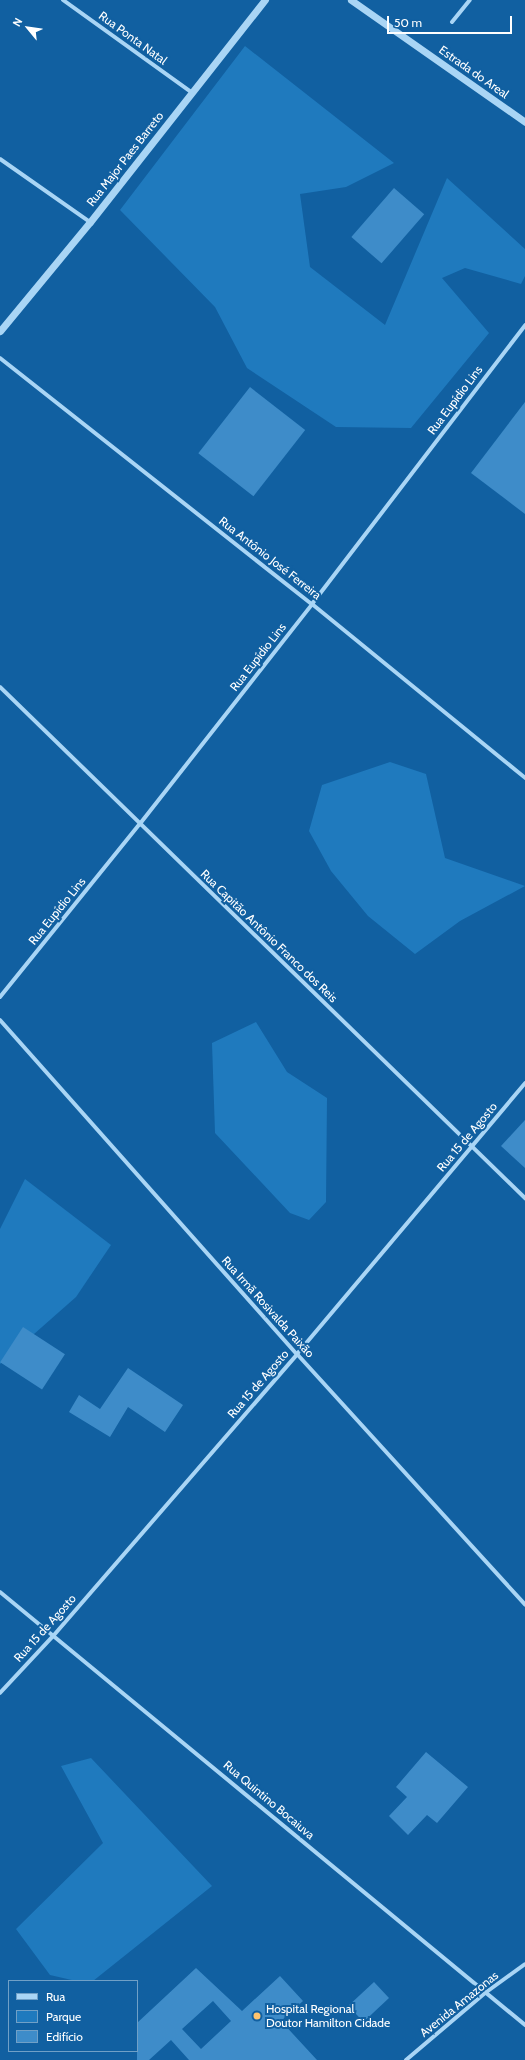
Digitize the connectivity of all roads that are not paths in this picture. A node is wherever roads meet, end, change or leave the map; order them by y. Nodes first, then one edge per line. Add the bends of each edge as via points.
1 (63, 0) edge
2 (265, 0) edge
3 (351, 0) edge
4 (470, 0) edge
5 (452, 22) dead end
6 (191, 92) junction
7 (525, 122) edge
8 (0, 159) edge
9 (90, 222) junction
10 (525, 325) edge
11 (0, 331) edge
12 (0, 358) edge
13 (312, 604) junction
14 (0, 687) edge
15 (525, 778) edge
16 (139, 825) junction
17 (0, 997) edge
18 (0, 1020) edge
19 (525, 1083) edge
20 (472, 1147) junction
21 (525, 1198) edge
22 (297, 1354) junction
23 (0, 1592) edge
24 (525, 1605) edge
25 (54, 1635) junction
26 (0, 1693) edge
27 (525, 1964) edge
28 (485, 1993) junction
29 (525, 2025) edge
30 (406, 2060) edge

1 - 6 street, Rua Ponta Natal
2 - 6 street, Rua Major Paes Barreto
3 - 7 street, Estrada do Areal
4 - 5 street
6 - 9 street, Rua Major Paes Barreto
8 - 9 street
9 - 11 street, Rua Major Paes Barreto
10 - 13 street, Rua Eupídio Lins
12 - 13 street, Rua Antônio José Ferreira
13 - 15 street, Rua Antônio José Ferreira
13 - 16 street, Rua Eupídio Lins
14 - 16 street, Rua Capitão Antônio Franco dos Reis
16 - 17 street, Rua Eupídio Lins
16 - 20 street, Rua Capitão Antônio Franco dos Reis
18 - 22 street, Rua Irmã Rosivalda Paixão
19 - 20 street, Rua 15 de Agosto
20 - 21 street, Rua Capitão Antônio Franco dos Reis
20 - 22 street, Rua 15 de Agosto
22 - 24 street, Rua Irmã Rosivalda Paixão
22 - 25 street, Rua 15 de Agosto
23 - 25 street, Rua Quintino Bocaiuva
25 - 26 street, Rua 15 de Agosto
25 - 28 street, Rua Quintino Bocaiuva
27 - 28 street, Avenida Amazonas
28 - 29 street, Rua Quintino Bocaiuva
28 - 30 street, Avenida Amazonas

